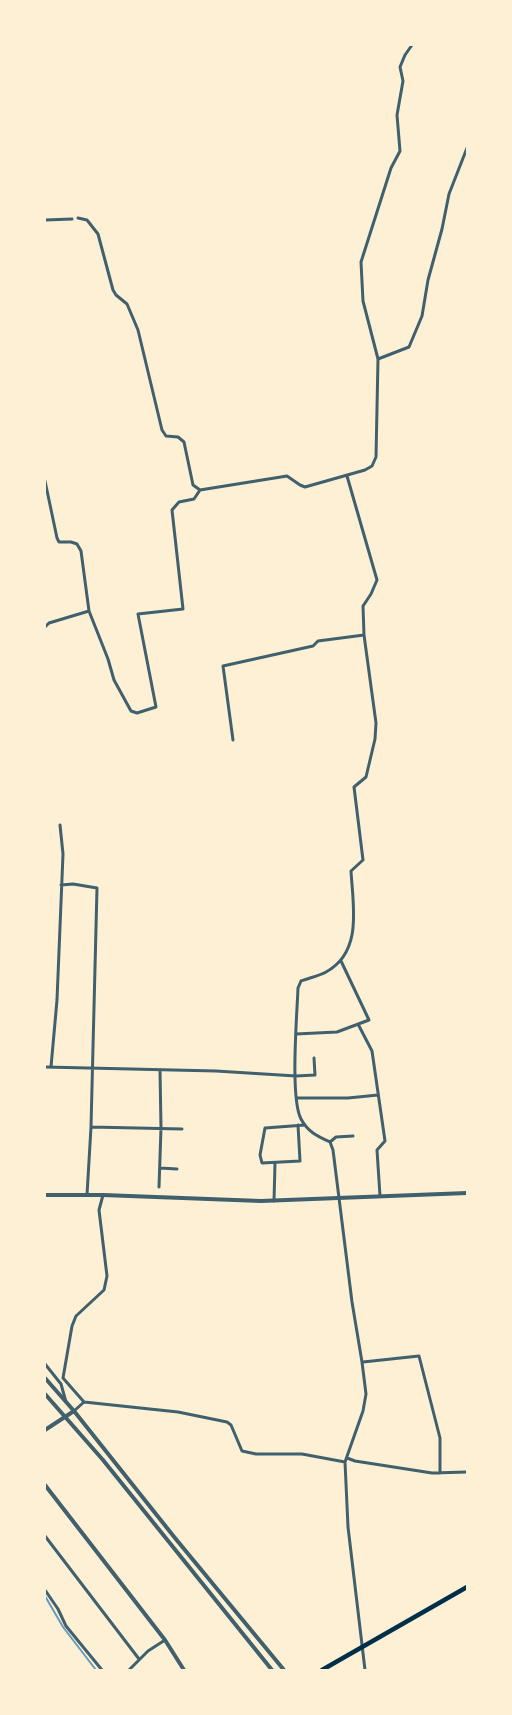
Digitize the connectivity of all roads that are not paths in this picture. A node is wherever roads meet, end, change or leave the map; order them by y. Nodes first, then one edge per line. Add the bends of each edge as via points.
1 (412, 45) edge
2 (467, 148) edge
3 (78, 218) dead end
4 (72, 219) dead end
5 (45, 220) edge
6 (378, 359) junction
7 (347, 476) junction
8 (45, 481) edge
9 (200, 490) junction
10 (88, 611) junction
11 (45, 627) edge
12 (364, 635) junction
13 (233, 740) dead end
14 (60, 825) dead end
15 (61, 885) junction
16 (341, 961) junction
17 (358, 1024) junction
18 (296, 1034) junction
19 (314, 1058) dead end
20 (45, 1067) edge
21 (51, 1067) junction
22 (93, 1068) junction
23 (160, 1070) junction
24 (296, 1076) junction
25 (378, 1095) junction
26 (296, 1098) junction
27 (298, 1125) junction
28 (305, 1125) junction
29 (91, 1127) junction
30 (161, 1128) junction
31 (182, 1129) dead end
32 (352, 1136) dead end
33 (330, 1142) junction
34 (275, 1163) junction
35 (160, 1168) junction
36 (177, 1169) dead end
37 (159, 1187) dead end
38 (467, 1193) edge
39 (45, 1195) edge
40 (87, 1195) junction
41 (103, 1195) junction
42 (380, 1196) junction
43 (340, 1199) junction
44 (274, 1201) junction
45 (362, 1362) junction
46 (45, 1364) edge
47 (45, 1378) edge
48 (45, 1394) edge
49 (84, 1402) junction
50 (66, 1403) junction
51 (74, 1411) junction
52 (66, 1418) junction
53 (45, 1430) edge
54 (347, 1458) junction
55 (345, 1462) junction
56 (467, 1472) edge
57 (440, 1473) junction
58 (45, 1485) edge
59 (45, 1536) edge
60 (467, 1587) edge
61 (45, 1590) edge
62 (165, 1640) junction
63 (362, 1647) junction
64 (139, 1659) junction
65 (102, 1670) edge
66 (129, 1670) edge
67 (184, 1670) edge
68 (272, 1670) edge
69 (284, 1670) edge
70 (322, 1670) edge
71 (365, 1670) edge

1 - 6 street via 400,67 403,82 397,115 400,151 391,168 361,262 363,301
2 - 6 street via 449,194 422,316 409,347
3 - 9 street via 87,220 98,234 112,290 127,304 142,341 162,430 166,436 178,437 184,442 194,485
4 - 5 street
6 - 7 street via 376,457 372,466
7 - 9 street via 306,487 287,476
7 - 12 street via 377,580 363,606
8 - 10 street via 57,538 60,542 77,544 80,551
9 - 10 street via 194,499 179,502 172,510 182,609 138,614 156,707 137,713 131,711 114,680
10 - 11 street
12 - 13 street via 318,641 313,646 223,666
12 - 16 street via 376,723 375,739 366,776 354,787 363,860 351,871 354,927 351,943
14 - 15 street via 63,854
15 - 21 street
15 - 22 street via 97,888
16 - 17 street via 368,1020
16 - 18 street via 326,972 301,981
17 - 18 street via 337,1032
17 - 25 street via 372,1051
18 - 24 street
19 - 24 street via 315,1075
20 - 21 street
21 - 22 street
22 - 23 street
22 - 29 street
23 - 24 street
23 - 30 street
24 - 26 street
25 - 26 street
25 - 42 street via 385,1140 377,1150
26 - 28 street
27 - 28 street
27 - 34 street via 300,1162
27 - 34 street via 264,1128 262,1163
28 - 33 street via 313,1135
29 - 30 street
29 - 40 street
30 - 31 street
30 - 35 street
32 - 33 street via 336,1137
33 - 43 street
34 - 44 street
35 - 36 street
35 - 37 street
38 - 42 street
39 - 40 street
40 - 41 street
41 - 44 street
41 - 49 street via 99,1210 107,1276 104,1290 76,1316 63,1378
42 - 43 street
43 - 44 street
43 - 45 street
45 - 54 street via 366,1394
45 - 57 street via 419,1356 440,1438
46 - 50 street via 61,1384
47 - 50 street
48 - 52 street
49 - 51 street
49 - 55 street via 178,1412 227,1422 242,1451 302,1454
50 - 51 street
51 - 52 street
51 - 69 street
52 - 53 street
52 - 68 street
54 - 55 street
54 - 57 street
55 - 63 street via 348,1527
56 - 57 street
58 - 62 street
59 - 64 street
60 - 63 main road
61 - 65 street via 66,1626
62 - 64 street
62 - 67 street
63 - 70 main road
63 - 71 street
64 - 66 street

